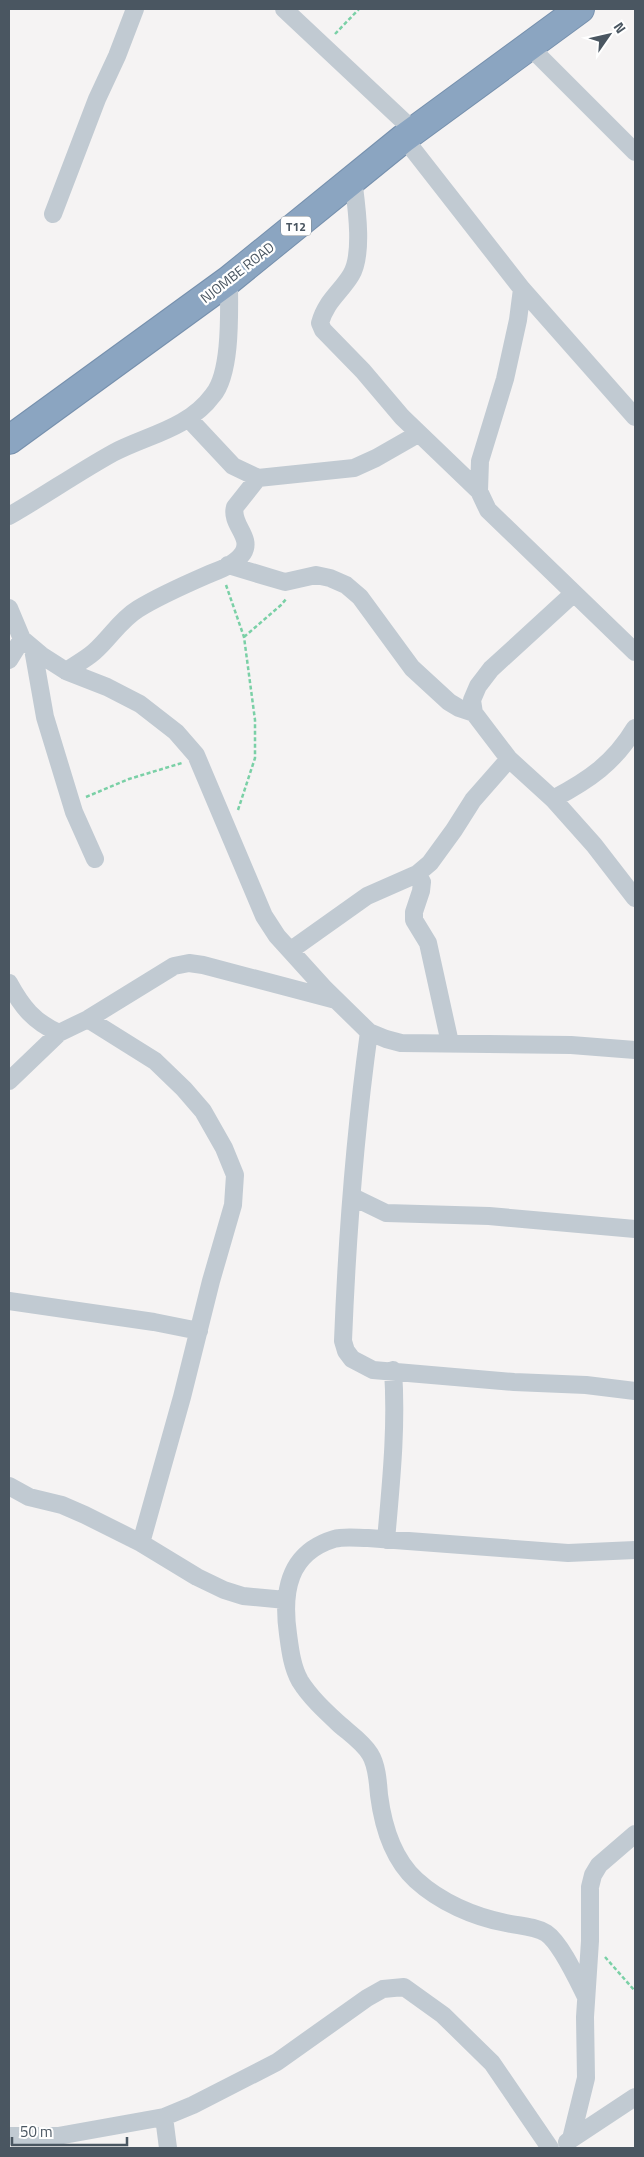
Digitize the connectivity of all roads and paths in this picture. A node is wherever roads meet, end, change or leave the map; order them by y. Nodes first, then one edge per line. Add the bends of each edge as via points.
1 (135, 9) edge
2 (284, 9) edge
3 (359, 9) edge
4 (580, 9) edge
5 (323, 46) junction
6 (530, 46) junction
7 (409, 134) junction
8 (635, 152) edge
9 (353, 179) junction
10 (53, 214) dead end
11 (228, 280) junction
12 (522, 289) junction
13 (635, 417) edge
14 (189, 419) junction
15 (418, 434) junction
16 (9, 440) edge
17 (258, 478) junction
18 (479, 491) junction
19 (9, 516) edge
20 (224, 567) junction
21 (296, 581) junction
22 (574, 593) junction
23 (9, 608) edge
24 (244, 637) junction
25 (632, 643) edge
26 (27, 644) junction
27 (9, 660) edge
28 (66, 671) junction
29 (474, 713) junction
30 (635, 728) edge
31 (196, 756) junction
32 (509, 759) junction
33 (553, 799) junction
34 (72, 804) junction
35 (230, 834) junction
36 (95, 859) dead end
37 (417, 874) junction
38 (635, 898) edge
39 (291, 950) junction
40 (9, 984) edge
41 (336, 1000) junction
42 (88, 1019) junction
43 (369, 1032) junction
44 (59, 1033) junction
45 (450, 1044) junction
46 (635, 1050) edge
47 (9, 1081) edge
48 (352, 1197) junction
49 (635, 1229) edge
50 (9, 1301) edge
51 (199, 1331) junction
52 (393, 1370) junction
53 (635, 1390) edge
54 (9, 1486) edge
55 (386, 1540) junction
56 (141, 1543) junction
57 (635, 1550) edge
58 (286, 1600) junction
59 (635, 1834) edge
60 (590, 1942) junction
61 (635, 1991) edge
62 (586, 1997) junction
63 (635, 2097) edge
64 (164, 2118) junction
65 (9, 2136) edge
66 (564, 2144) edge
67 (168, 2148) edge
68 (550, 2148) edge

1 - 10 street
2 - 5 street
3 - 5 path
4 - 6 highway, NJOMBE ROAD / T12
5 - 7 street
6 - 7 highway, NJOMBE ROAD / T12
6 - 8 street
7 - 9 highway, NJOMBE ROAD / T12
7 - 12 street
9 - 11 highway, NJOMBE ROAD / T12
9 - 15 street via 358,215 356,262 352,273 324,310 320,323
11 - 14 street via 229,335 224,367 214,394
11 - 16 highway, NJOMBE ROAD / T12
12 - 13 street
12 - 18 street via 505,379 480,461
14 - 17 street via 234,466
14 - 19 street via 111,454
15 - 17 street via 354,468
15 - 18 street
17 - 20 street via 235,507 235,521 246,544 242,554
18 - 22 street via 488,510
20 - 21 street via 285,582
20 - 24 path
20 - 28 street via 138,609 124,619 94,652
21 - 24 path via 281,605
21 - 29 street via 316,575 346,585 360,597 412,668 448,702
22 - 25 street
22 - 29 street via 491,669 472,700
23 - 26 street
24 - 35 path via 255,720 255,758
26 - 27 street
26 - 28 street
26 - 34 street
28 - 31 street via 140,704 176,732
29 - 32 street
30 - 33 street via 606,766
31 - 34 path via 168,769 129,779
31 - 35 street
32 - 33 street
32 - 37 street via 472,800 430,863
33 - 38 street
34 - 36 street
35 - 39 street via 264,916
37 - 39 street via 367,896
37 - 45 street via 422,890 414,920 428,943
39 - 41 street
40 - 44 street via 29,1014
41 - 42 street via 189,964 174,966
41 - 43 street
42 - 44 street
42 - 51 street via 155,1061 184,1089 203,1111 232,1163 235,1175 233,1205
43 - 45 street via 401,1043
43 - 48 street
44 - 47 street
45 - 46 street via 571,1045
48 - 49 street via 386,1214 489,1216
48 - 52 street via 343,1341 352,1359 373,1370
50 - 51 street
51 - 56 street
52 - 53 street
52 - 55 street via 393,1463
54 - 56 street via 30,1497 62,1505
55 - 57 street via 568,1553
55 - 58 street via 335,1539 315,1548 297,1564 288,1581
56 - 58 street via 224,1590 243,1596
58 - 62 street via 284,1611 299,1680 312,1698 371,1755 382,1814 392,1848 401,1864 415,1880 441,1899 480,1917 529,1926 548,1934 562,1952
59 - 60 street via 599,1865 593,1875
60 - 61 path
60 - 62 street
62 - 66 street via 586,2078
63 - 66 street
64 - 65 street via 58,2136
64 - 67 street
64 - 68 street via 277,2062 367,1998 383,1990 404,1987 443,2015 492,2063

